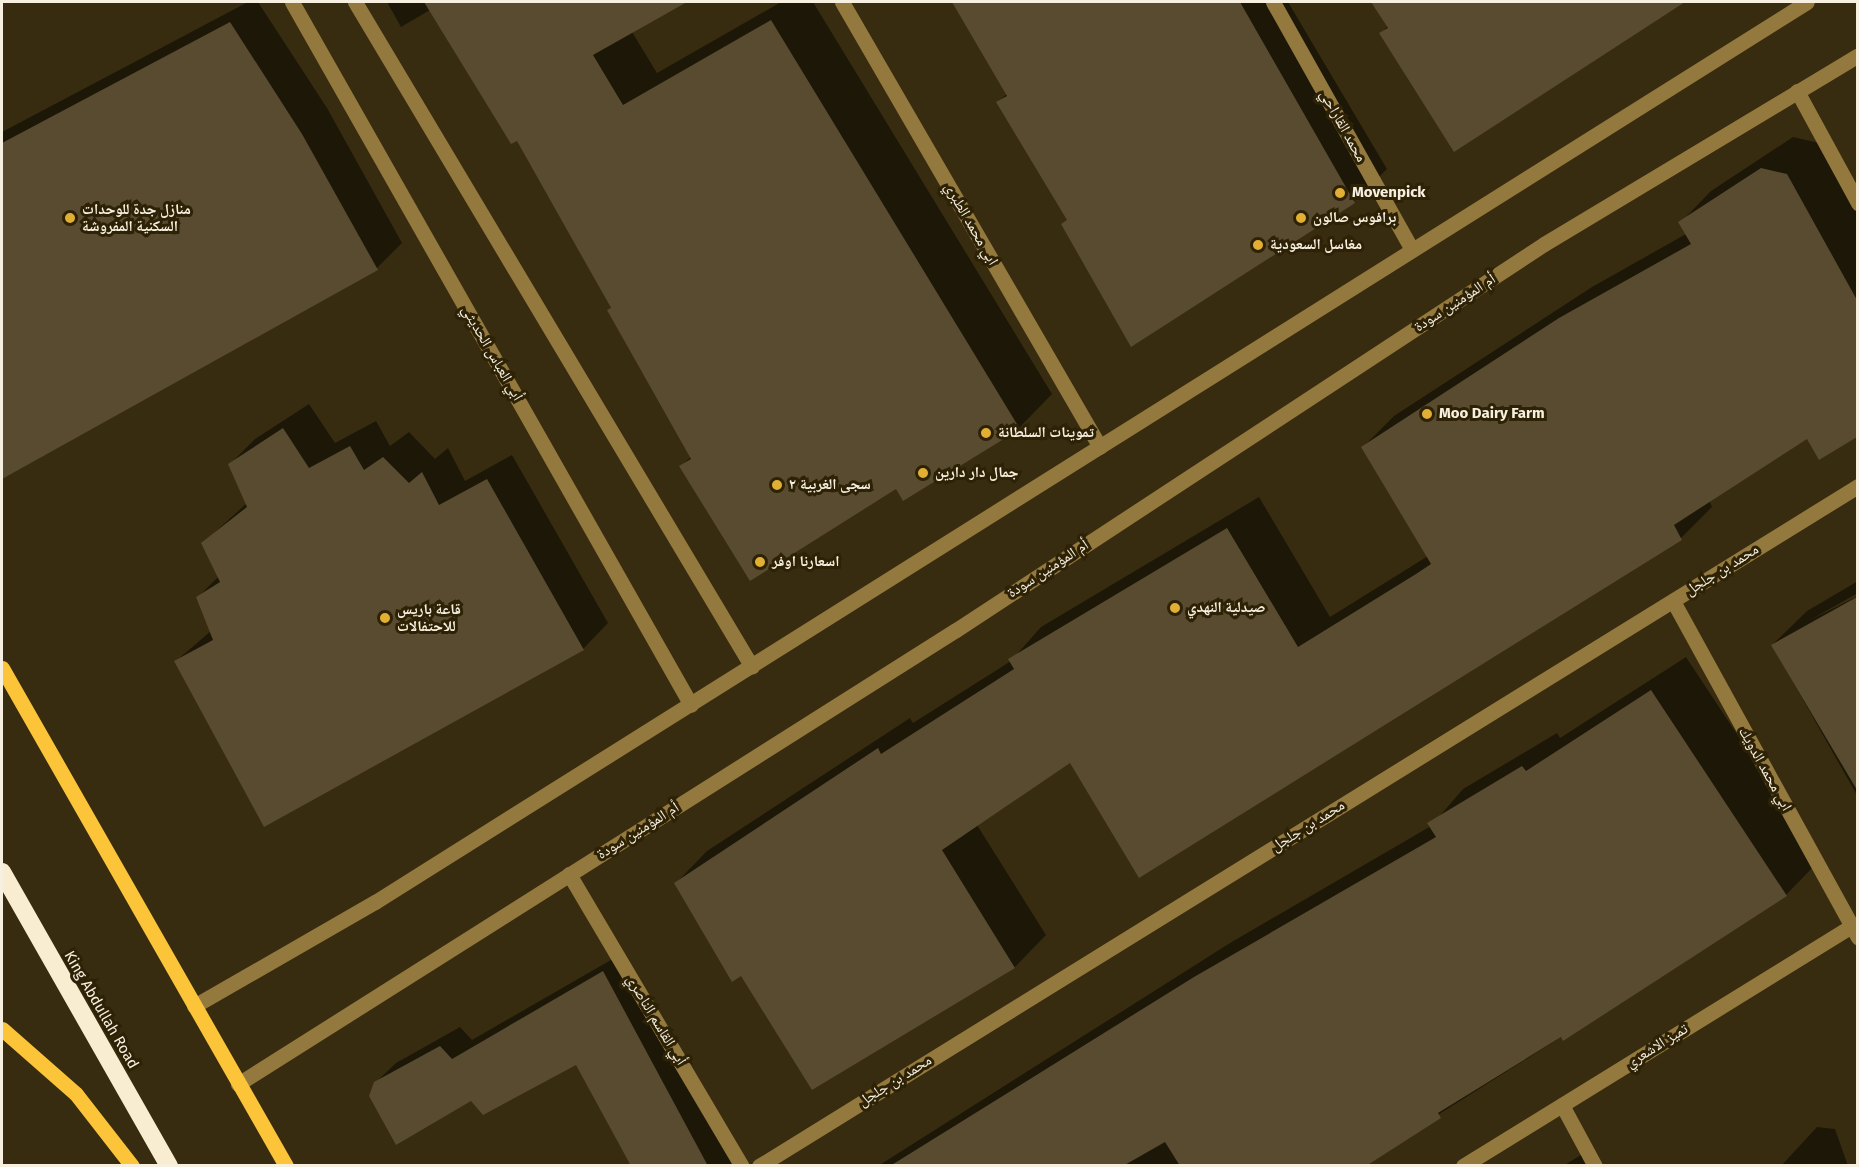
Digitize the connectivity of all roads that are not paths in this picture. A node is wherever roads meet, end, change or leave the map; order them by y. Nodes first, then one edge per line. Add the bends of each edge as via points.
1 (292, 2) edge
2 (355, 2) edge
3 (842, 2) edge
4 (1273, 2) edge
5 (1807, 2) edge
6 (1857, 54) edge
7 (1797, 91) junction
8 (1857, 203) edge
9 (1413, 250) junction
10 (1100, 447) junction
11 (1857, 486) edge
12 (1672, 601) junction
13 (752, 667) junction
14 (2, 668) edge
15 (691, 705) junction
16 (2, 872) edge
17 (569, 874) junction
18 (1854, 931) edge
19 (194, 1006) junction
20 (2, 1029) edge
21 (238, 1084) junction
22 (1562, 1105) junction
23 (132, 1166) edge
24 (170, 1166) edge
25 (286, 1166) edge
26 (742, 1166) edge
27 (759, 1166) edge
28 (1463, 1166) edge
29 (1595, 1166) edge

1 - 15 street, أبي العباس الحديثي
2 - 13 street
3 - 10 street, ابي محمد الطبري
4 - 9 street, محمد القاراحي
5 - 9 street
6 - 7 street, أم المؤمنين سودة
7 - 8 street
7 - 17 street, أم المؤمنين سودة via 1544,244 966,623
9 - 10 street
10 - 13 street
11 - 12 street, محمد بن جلجل
12 - 18 street, ابي محمد الدويك
12 - 27 street, محمد بن جلجل
13 - 15 street
14 - 19 main road
15 - 19 street via 375,902
16 - 24 highway, King Abdullah Road
17 - 21 street, أم المؤمنين سودة
17 - 26 street, أبي القاسم الناصري
18 - 22 street, تميز الاشعري
19 - 21 main road
20 - 23 main road via 76,1094
21 - 25 main road
22 - 28 street, تميز الاشعري
22 - 29 street

